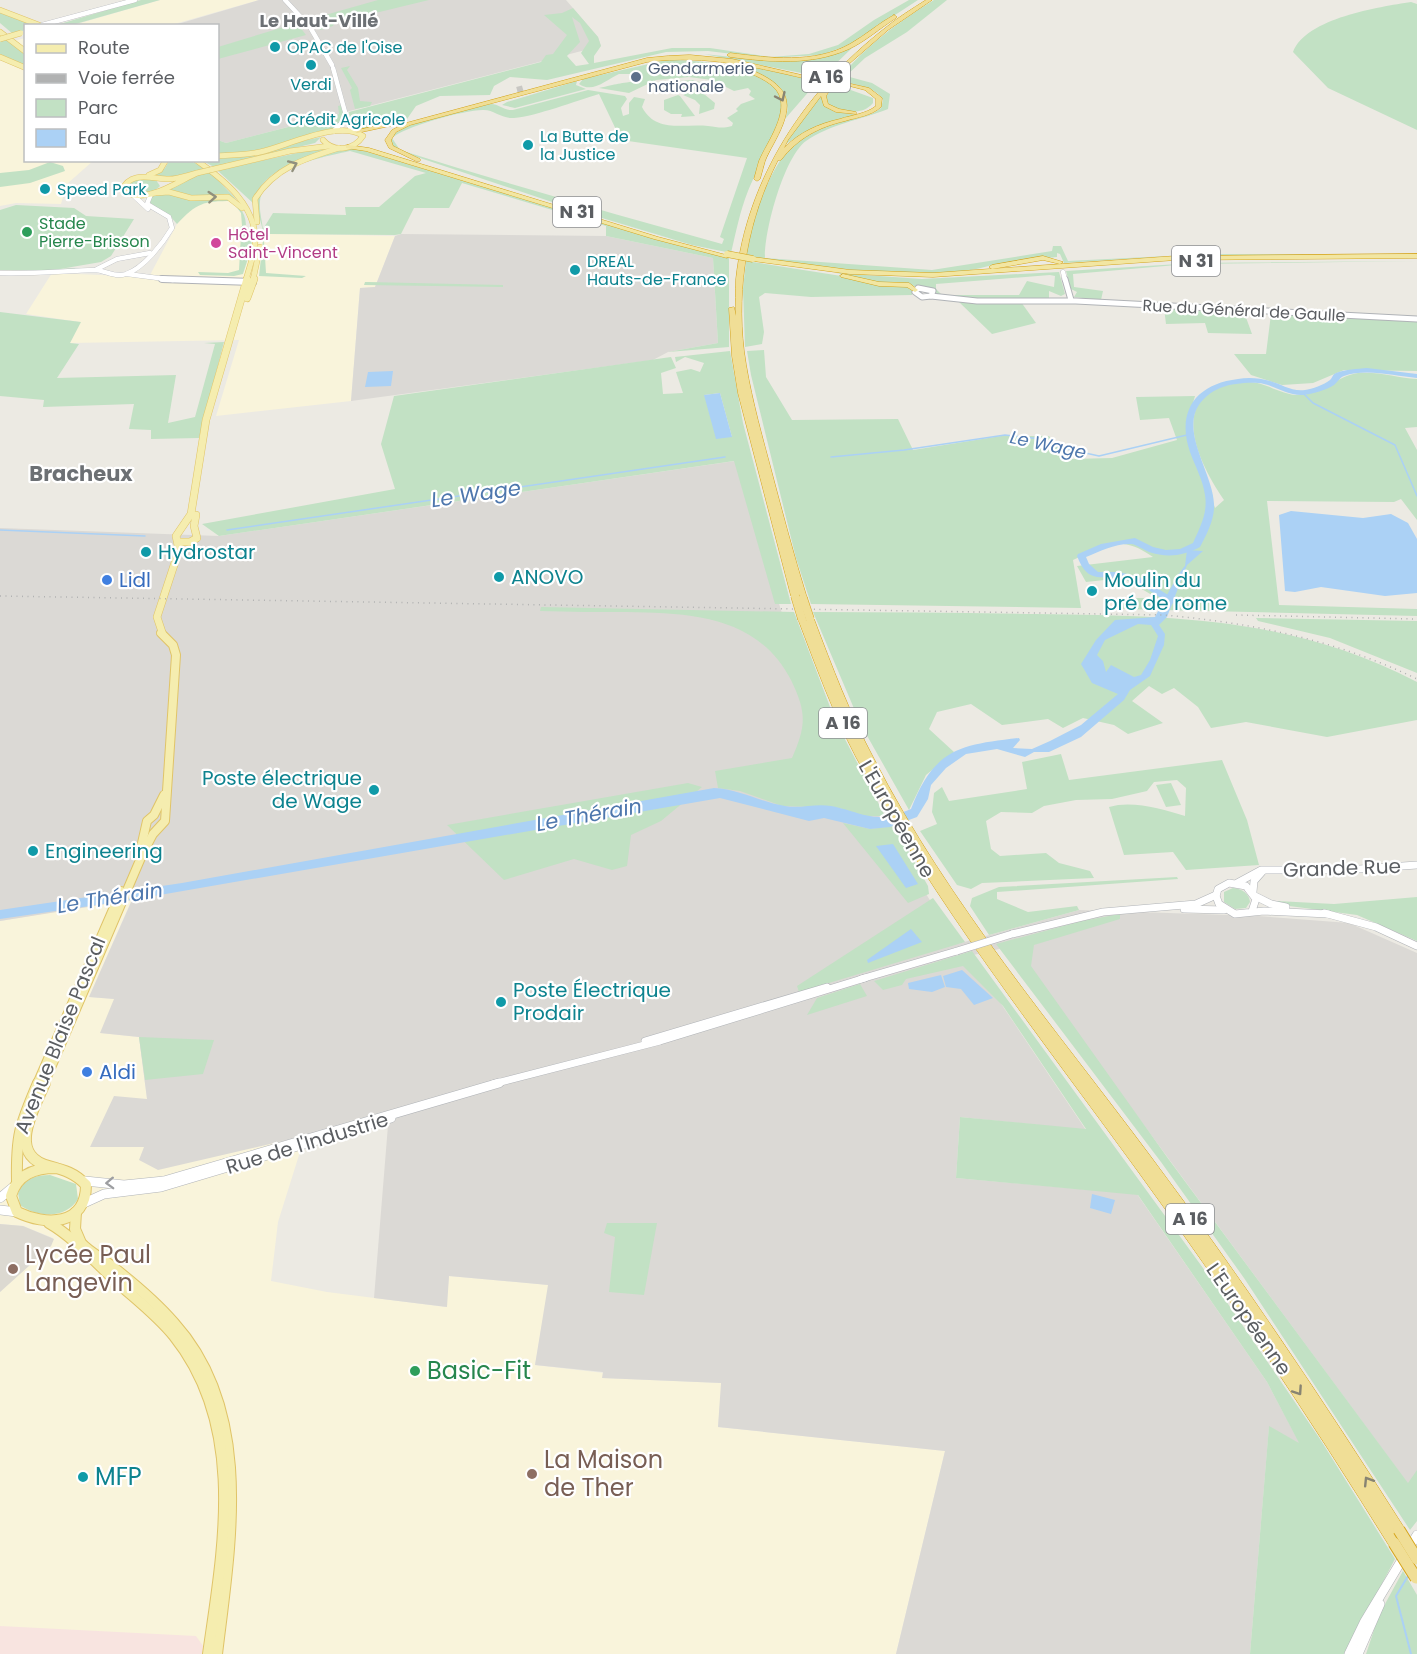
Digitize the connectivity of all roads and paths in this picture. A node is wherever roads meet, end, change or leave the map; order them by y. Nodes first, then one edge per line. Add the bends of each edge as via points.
1 (136, 0) edge
2 (285, 0) edge
3 (929, 0) edge
4 (920, 2) edge
5 (0, 10) edge
6 (38, 24) edge
7 (45, 24) edge
8 (58, 24) edge
9 (0, 26) edge
10 (0, 32) edge
11 (24, 32) edge
12 (0, 39) edge
13 (24, 45) edge
14 (24, 50) edge
15 (858, 52) junction
16 (0, 57) edge
17 (627, 63) junction
18 (24, 67) edge
19 (611, 70) junction
20 (817, 78) junction
21 (840, 83) junction
22 (436, 116) junction
23 (347, 117) junction
24 (354, 130) junction
25 (331, 132) junction
26 (363, 138) junction
27 (323, 140) junction
28 (331, 147) junction
29 (345, 147) junction
30 (280, 153) junction
31 (219, 156) edge
32 (418, 160) junction
33 (165, 162) edge
34 (199, 162) edge
35 (203, 162) edge
36 (197, 173) junction
37 (144, 176) junction
38 (157, 178) junction
39 (757, 179) junction
40 (161, 189) junction
41 (153, 194) junction
42 (134, 196) junction
43 (753, 208) junction
44 (258, 225) junction
45 (255, 245) junction
46 (727, 255) junction
47 (133, 258) junction
48 (1417, 258) edge
49 (753, 260) junction
50 (1060, 262) dead end
51 (107, 264) junction
52 (138, 267) junction
53 (792, 267) junction
54 (249, 269) junction
55 (84, 271) junction
56 (107, 272) junction
57 (1063, 272) dead end
58 (0, 273) edge
59 (126, 274) junction
60 (909, 275) junction
61 (231, 278) junction
62 (250, 280) junction
63 (915, 290) junction
64 (931, 296) junction
65 (1071, 300) junction
66 (1417, 319) edge
67 (200, 473) junction
68 (195, 530) junction
69 (181, 531) junction
70 (180, 542) junction
71 (190, 542) junction
72 (799, 597) junction
73 (159, 627) junction
74 (159, 816) junction
75 (148, 827) junction
76 (158, 828) junction
77 (908, 833) junction
78 (1417, 865) edge
79 (1267, 870) junction
80 (1236, 883) junction
81 (124, 890) junction
82 (1254, 894) junction
83 (1216, 895) junction
84 (117, 906) junction
85 (1226, 910) junction
86 (1118, 911) junction
87 (1252, 911) junction
88 (1328, 914) junction
89 (1417, 946) edge
90 (531, 1076) junction
91 (56, 1168) junction
92 (83, 1180) junction
93 (15, 1185) junction
94 (0, 1198) edge
95 (79, 1208) junction
96 (0, 1210) edge
97 (17, 1212) junction
98 (43, 1221) junction
99 (1417, 1535) edge
100 (1417, 1559) edge
101 (1394, 1575) junction
102 (1416, 1579) edge
103 (208, 1654) edge
104 (217, 1654) edge
105 (1348, 1654) edge
106 (1358, 1654) edge

1 - 7 main road
1 - 8 main road
2 - 23 street via 314,33 333,67
3 - 15 highway, L'Européenne / A 16
4 - 17 highway via 850,46 825,55 778,60 687,52
4 - 39 highway, L'Européenne / A 16 via 865,41 822,81 784,129
5 - 6 main road
9 - 13 main road
10 - 14 main road
11 - 12 main road, bridge
15 - 21 highway via 827,89 823,100 831,109 848,113 865,112 876,105 870,93
15 - 43 highway, L'Européenne / A 16 via 821,88 795,122 769,166
16 - 18 main road
17 - 20 highway via 698,54
17 - 24 highway via 410,120
19 - 20 highway via 658,58 696,56
19 - 22 highway
19 -> 39 highway via 660,60 699,59 735,65 767,79 782,93 786,110
20 - 21 highway, bridge
21 - 43 highway via 875,93 879,106 796,138 780,158
22 - 26 highway
22 - 32 highway via 399,127 388,138 394,150
23 - 24 street via 347,125
23 - 25 street
24 - 25 main road
24 - 26 main road
25 - 27 main road
25 - 31 main road via 258,153
26 - 29 main road
26 - 32 highway, N 31 via 379,148
27 - 28 main road
27 - 30 main road
28 - 29 main road
28 - 30 main road
44 -> 29 main road via 254,202 269,179 295,164
29 - 46 highway, N 31 via 367,149 656,238
30 - 36 main road, bridge
32 - 46 highway, N 31 via 635,230
33 - 37 main road via 158,172
34 - 45 main road via 224,180 242,201 253,223
35 - 44 main road via 240,193
36 - 38 main road
36 - 40 main road
37 - 38 main road
37 - 42 main road via 131,179 122,187 125,194
38 - 40 main road via 163,183
39 - 72 highway, L'Européenne / A 16 via 741,227 734,266 733,343 747,421
40 - 41 main road
41 - 42 main road
41 -> 45 main road via 233,199 246,215
41 - 52 main road via 147,204 169,217 172,228 161,247
42 - 47 main road via 165,217 170,226 153,251
43 - 72 highway, L'Européenne / A 16 via 739,274 741,356
44 - 62 main road via 260,248
45 - 54 main road
46 - 49 highway, N 31, bridge
47 - 51 main road via 119,258
47 - 52 main road
48 - 53 highway, N 31 via 1175,261 949,277
48 - 60 highway, N 31 via 1171,258
49 - 53 highway, N 31
49 - 60 highway, N 31
50 - 60 highway via 1041,258 967,272
51 - 55 main road
51 - 56 main road
52 - 59 main road
52 - 61 main road via 142,274 151,277
53 - 63 highway via 879,284 909,285
54 - 61 main road
54 - 62 main road
55 - 56 main road
55 - 58 main road
56 - 59 main road
57 - 65 street
59 - 62 main road via 154,279
61 - 62 main road
62 - 67 main road via 212,400
63 - 64 street via 920,297
63 - 64 street via 929,288 933,291
64 - 65 street, Rue du Général de Gaulle via 977,301
65 - 66 street, Rue du Général de Gaulle
67 - 68 main road
67 - 69 main road via 191,514
68 - 69 main road
68 - 71 main road via 198,535
69 - 70 main road via 176,537
70 - 71 main road
70 - 73 main road via 158,610
71 - 73 main road
72 - 77 highway, L'Européenne / A 16, bridge via 847,711 891,806
73 - 74 main road, Avenue Blaise Pascal via 175,650 168,798
74 - 75 main road, Avenue Blaise Pascal via 147,820
74 - 76 main road, Avenue Blaise Pascal via 165,822
75 - 76 main road
75 - 81 main road, Avenue Blaise Pascal
76 - 81 main road, Avenue Blaise Pascal
100 -> 77 highway, L'Européenne / A 16, bridge via 1247,1298
77 -> 102 highway, L'Européenne / A 16, bridge via 972,938 1248,1317
78 - 79 street, Grande Rue
79 - 80 street, Grande Rue
79 - 82 street, Grande Rue via 1256,877
80 - 82 street, Grande Rue
80 - 83 street, Grande Rue via 1222,885
81 - 84 main road, Avenue Blaise Pascal
82 - 87 street, Grande Rue via 1256,904
82 - 88 street, Grande Rue via 1275,906
83 - 85 street
83 - 86 street via 1198,904
84 - 91 main road, Avenue Blaise Pascal via 26,1125 24,1142 28,1156
84 - 93 main road, Avenue Blaise Pascal via 19,1127
85 - 86 street
85 - 87 street, Grande Rue via 1240,914
86 - 90 street, Rue de l'Industrie, bridge via 1012,934 771,1009
87 - 88 street, Grande Rue
88 - 89 street via 1376,927
90 -> 92 street, Rue de l'Industrie via 449,1096 159,1182 98,1184
90 - 95 street, Rue de l'Industrie via 148,1190 108,1193
91 - 92 main road, Avenue Blaise Pascal
91 - 93 main road via 30,1171
92 - 95 main road via 87,1191
93 - 94 street
93 - 97 main road, Avenue Blaise Pascal via 11,1202
95 - 98 main road via 59,1221
95 - 104 main road via 75,1231 83,1244 142,1292 182,1332 201,1362 219,1405 230,1450 232,1511
96 - 97 street
97 - 98 main road
98 - 103 main road via 59,1228 166,1327 190,1358 211,1402 224,1457 226,1494
99 - 101 street
101 - 105 street
101 - 106 street

